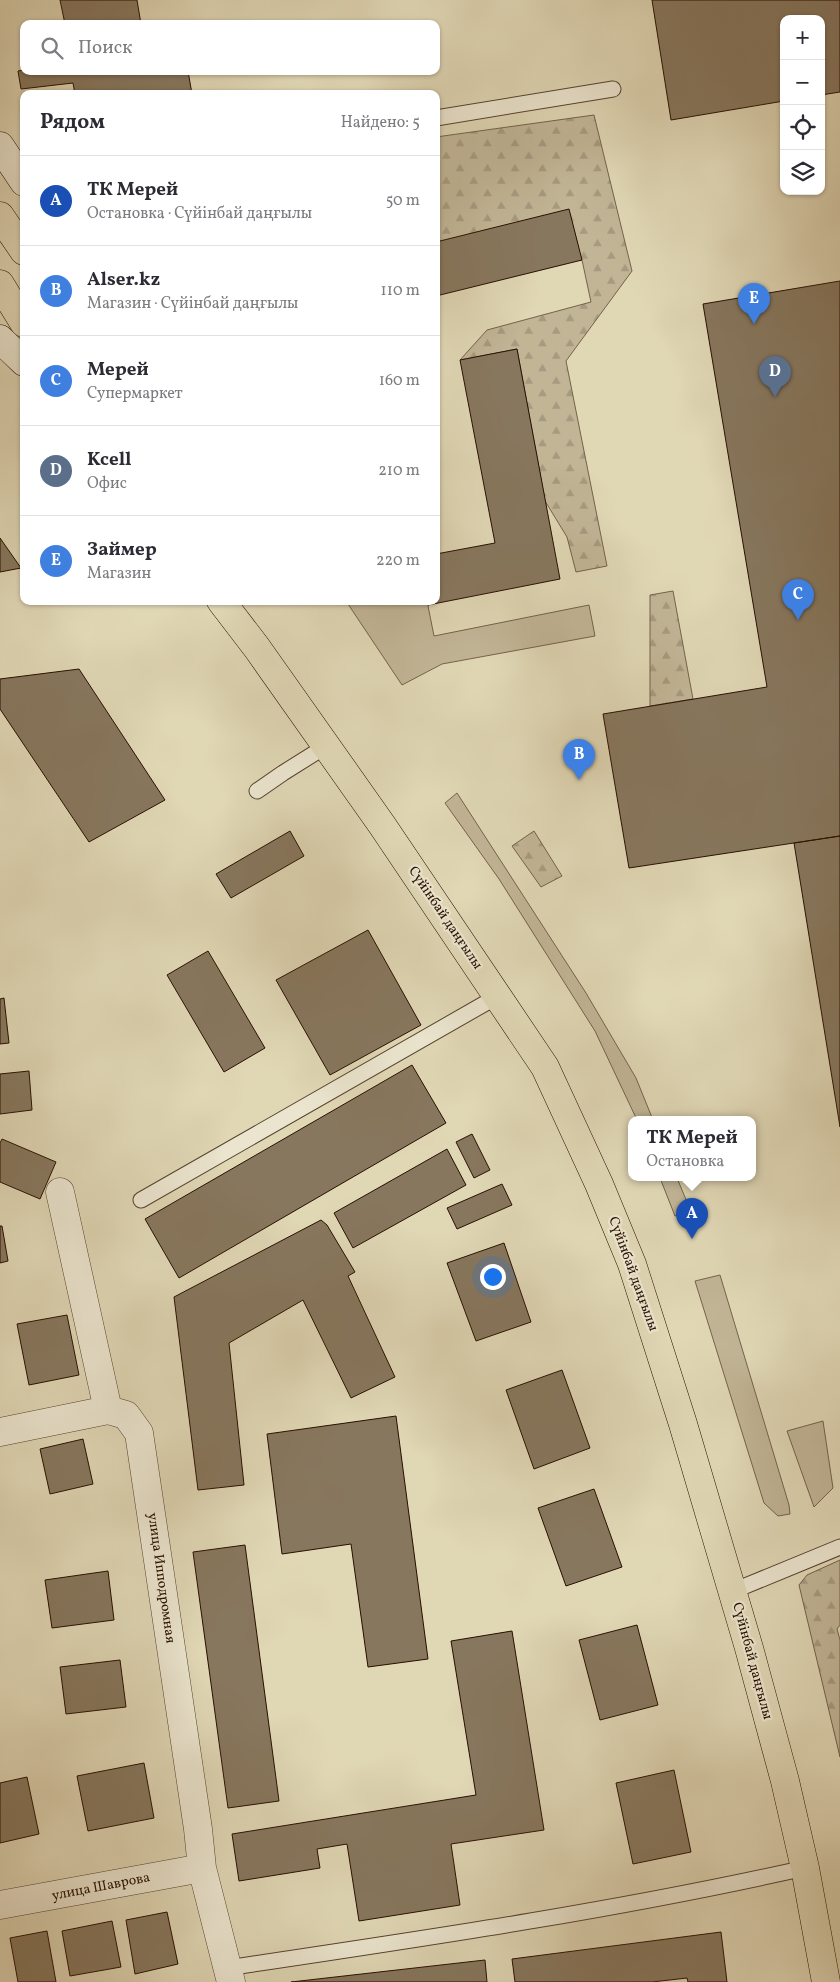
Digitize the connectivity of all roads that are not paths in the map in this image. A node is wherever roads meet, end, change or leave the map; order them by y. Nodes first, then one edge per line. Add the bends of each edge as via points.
1 (613, 89) dead end
2 (440, 117) edge
3 (0, 146) edge
4 (20, 176) edge
5 (0, 216) edge
6 (20, 245) edge
7 (0, 284) edge
8 (20, 316) edge
9 (0, 339) edge
10 (20, 358) edge
11 (224, 605) edge
12 (236, 605) edge
13 (257, 648) junction
14 (326, 746) junction
15 (257, 791) dead end
16 (498, 996) junction
17 (60, 1192) dead end
18 (141, 1200) dead end
19 (108, 1410) junction
20 (0, 1432) edge
21 (840, 1546) edge
22 (733, 1592) junction
23 (202, 1868) junction
24 (805, 1868) junction
25 (0, 1905) edge
26 (229, 1975) edge
27 (826, 1982) edge

1 - 2 lane
3 - 4 street
5 - 6 main road
7 - 8 main road
9 - 10 street
11 - 13 main road, Сүйінбай даңғылы
12 - 13 main road, Сүйінбай даңғылы
13 - 14 main road, Сүйінбай даңғылы
14 - 15 lane
14 - 16 main road, Сүйінбай даңғылы
16 - 18 lane
16 - 22 main road, Сүйінбай даңғылы via 545,1067 632,1264
17 - 19 street
19 - 20 street
19 - 23 street, улица Ипподромная via 126,1416 139,1433
21 - 22 lane
22 - 24 main road, Сүйінбай даңғылы via 785,1781
23 - 25 street, улица Шаврова
23 - 26 street, улица Ипподромная
24 - 26 lane via 745,1882
24 - 27 main road, Сүйінбай даңғылы

